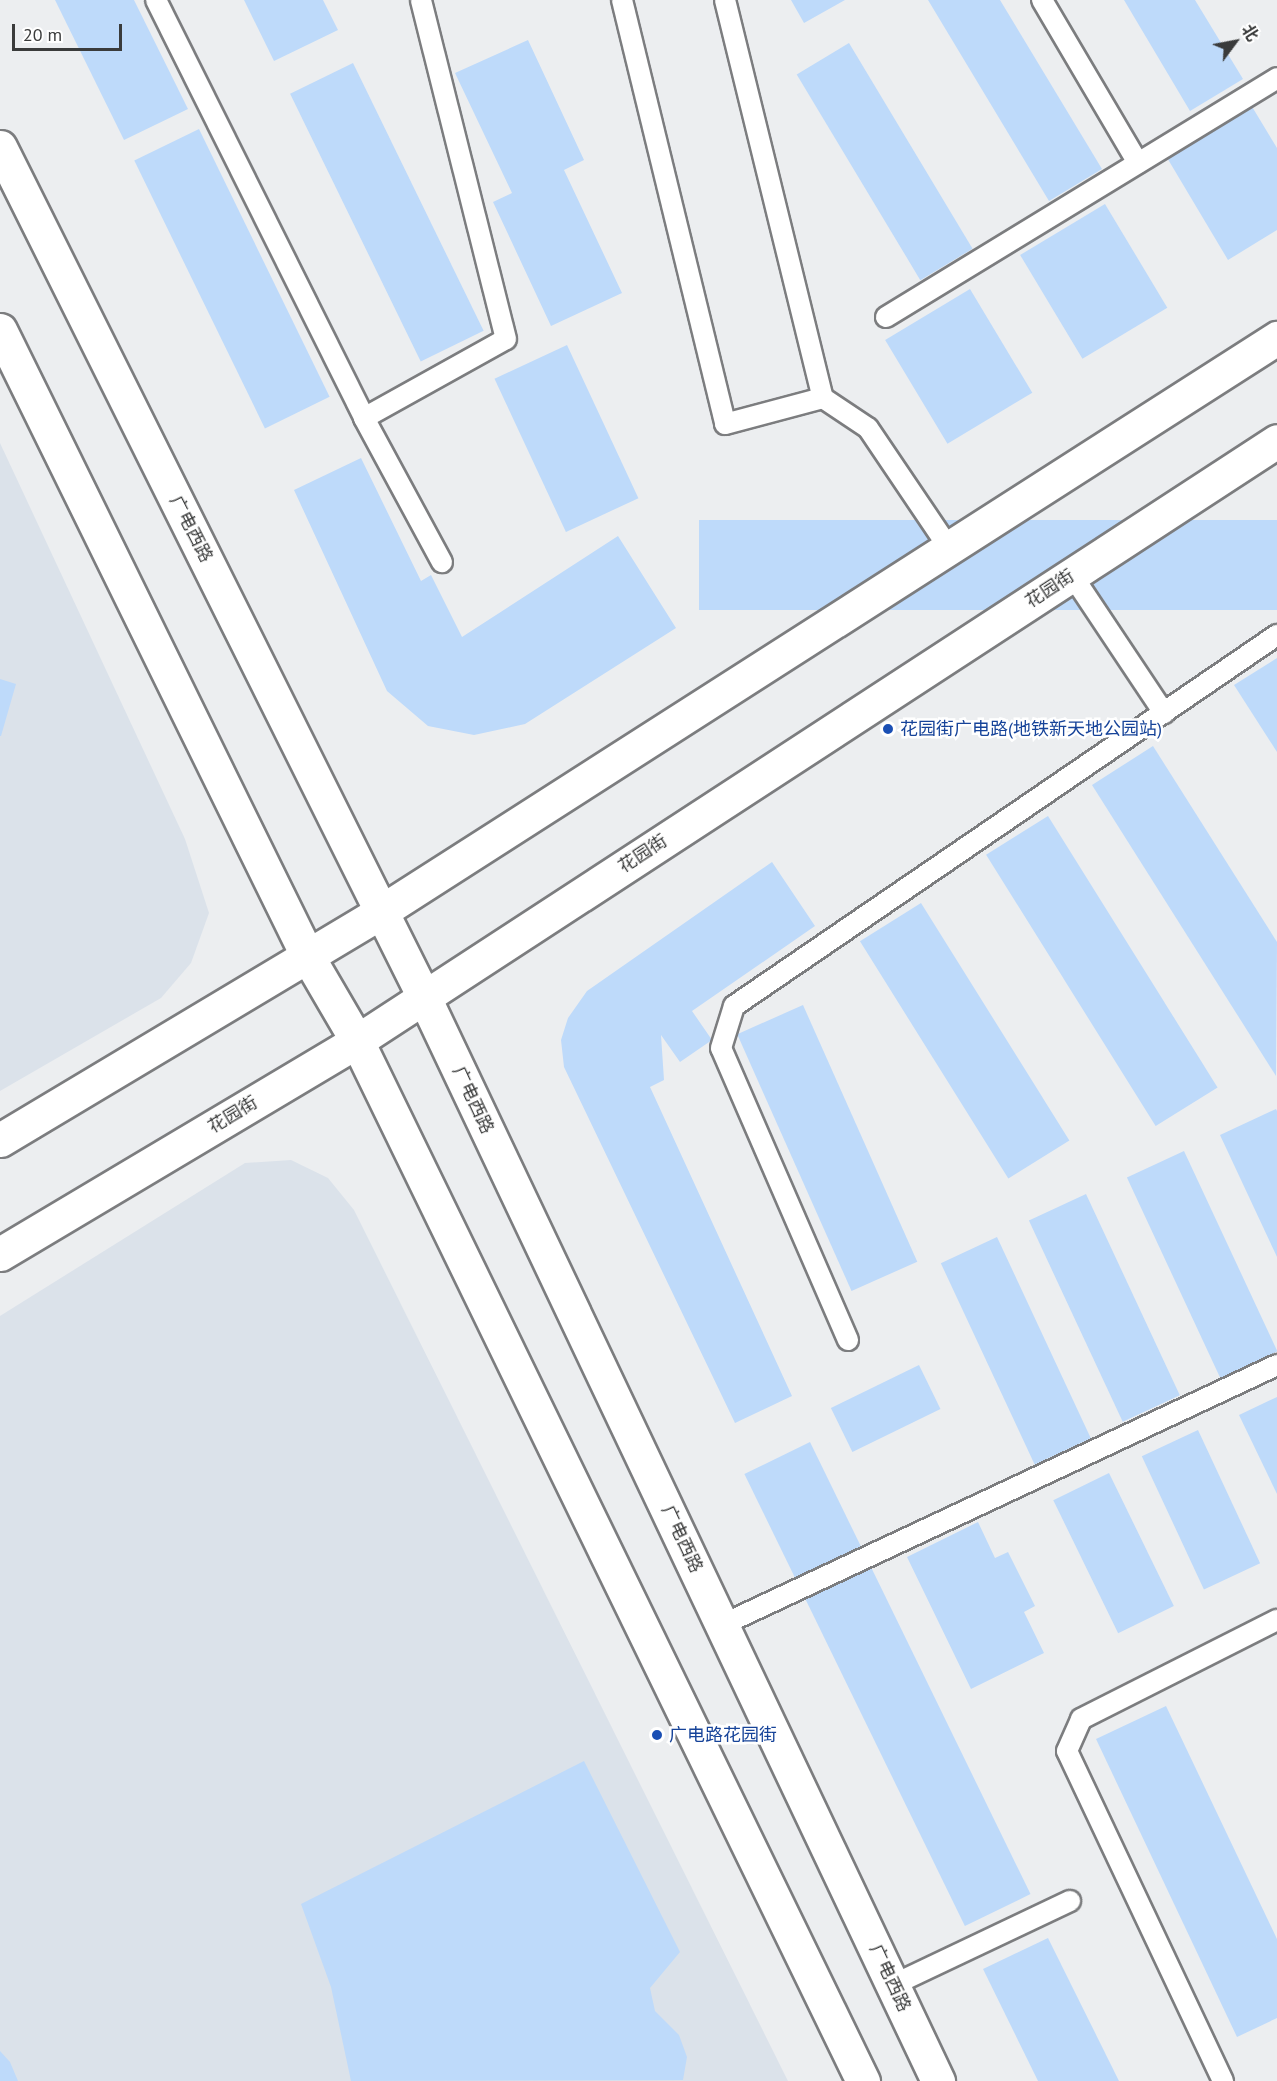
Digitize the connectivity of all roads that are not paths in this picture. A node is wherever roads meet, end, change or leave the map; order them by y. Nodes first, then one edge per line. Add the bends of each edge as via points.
1 (156, 0) edge
2 (421, 0) edge
3 (622, 0) edge
4 (725, 0) edge
5 (1042, 0) edge
6 (1277, 78) edge
7 (0, 147) edge
8 (1138, 163) junction
9 (886, 317) dead end
10 (0, 330) edge
11 (1277, 338) edge
12 (823, 398) junction
13 (364, 418) junction
14 (1277, 441) edge
15 (949, 548) junction
16 (442, 562) dead end
17 (1072, 575) junction
18 (1277, 635) edge
19 (1164, 713) junction
20 (382, 911) junction
21 (308, 957) junction
22 (424, 997) junction
23 (357, 1041) junction
24 (0, 1140) edge
25 (0, 1254) edge
26 (848, 1340) dead end
27 (1277, 1365) edge
28 (1277, 1620) edge
29 (722, 1625) junction
30 (1070, 1900) dead end
31 (893, 1984) junction
32 (863, 2081) edge
33 (938, 2081) edge
34 (1223, 2081) edge

1 - 13 lane
2 - 13 lane via 506,339
3 - 12 lane via 724,424
4 - 12 lane
5 - 8 lane
6 - 8 lane
7 - 20 main road, 广电西路
8 - 9 lane
10 - 21 main road
11 - 15 main road
12 - 15 lane via 868,428
13 - 16 lane
14 - 17 main road, 花园街
15 - 20 main road
17 - 19 lane
17 - 22 main road, 花园街
18 - 19 lane
19 - 26 lane via 734,1006 721,1048
20 - 21 main road
20 - 22 main road, 广电西路
21 - 23 main road
21 - 24 main road
22 - 23 main road, 花园街
22 - 29 main road, 广电西路
23 - 25 main road, 花园街
23 - 32 main road
27 - 29 lane
28 - 34 lane via 1081,1719 1067,1751
29 - 31 main road, 广电西路
30 - 31 lane
31 - 33 main road, 广电西路

